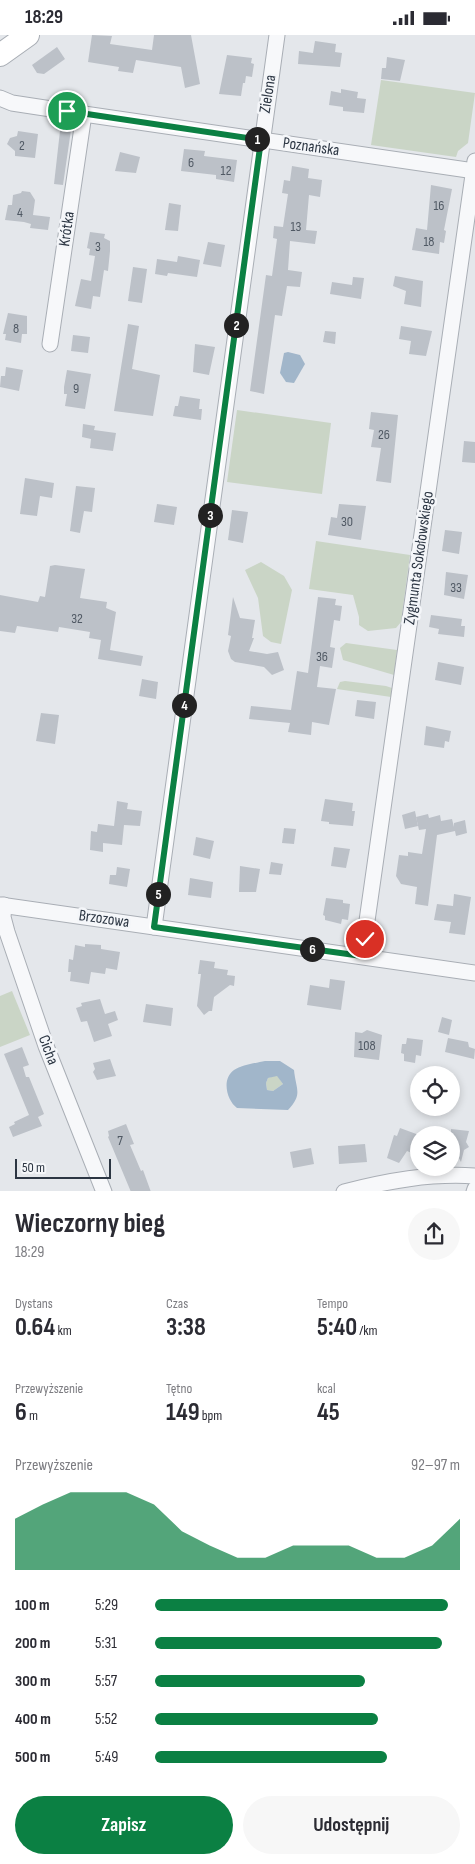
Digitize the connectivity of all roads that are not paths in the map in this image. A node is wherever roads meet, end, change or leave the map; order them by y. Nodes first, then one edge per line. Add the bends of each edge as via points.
1 (28, 35) edge
2 (277, 35) edge
3 (0, 55) edge
4 (0, 98) edge
5 (84, 114) junction
6 (261, 140) junction
7 (475, 168) edge
8 (50, 344) dead end
9 (2, 905) edge
10 (154, 927) junction
11 (362, 956) junction
12 (475, 973) edge
13 (475, 1177) edge
14 (104, 1191) edge
15 (344, 1191) edge

1 - 3 street
2 - 6 street, Zielona
4 - 5 street, Poznańska via 12,103
5 - 6 street, Poznańska
5 - 8 street, Krótka
6 - 7 street, Poznańska
6 - 10 street, Zielona
7 - 11 street, Zygmunta Sokołowskiego
9 - 10 street, Brzozowa
9 - 14 street, Cicha via 7,932 46,1046
10 - 11 street, Brzozowa
11 - 12 street, Brzozowa
13 - 15 street via 422,1177

